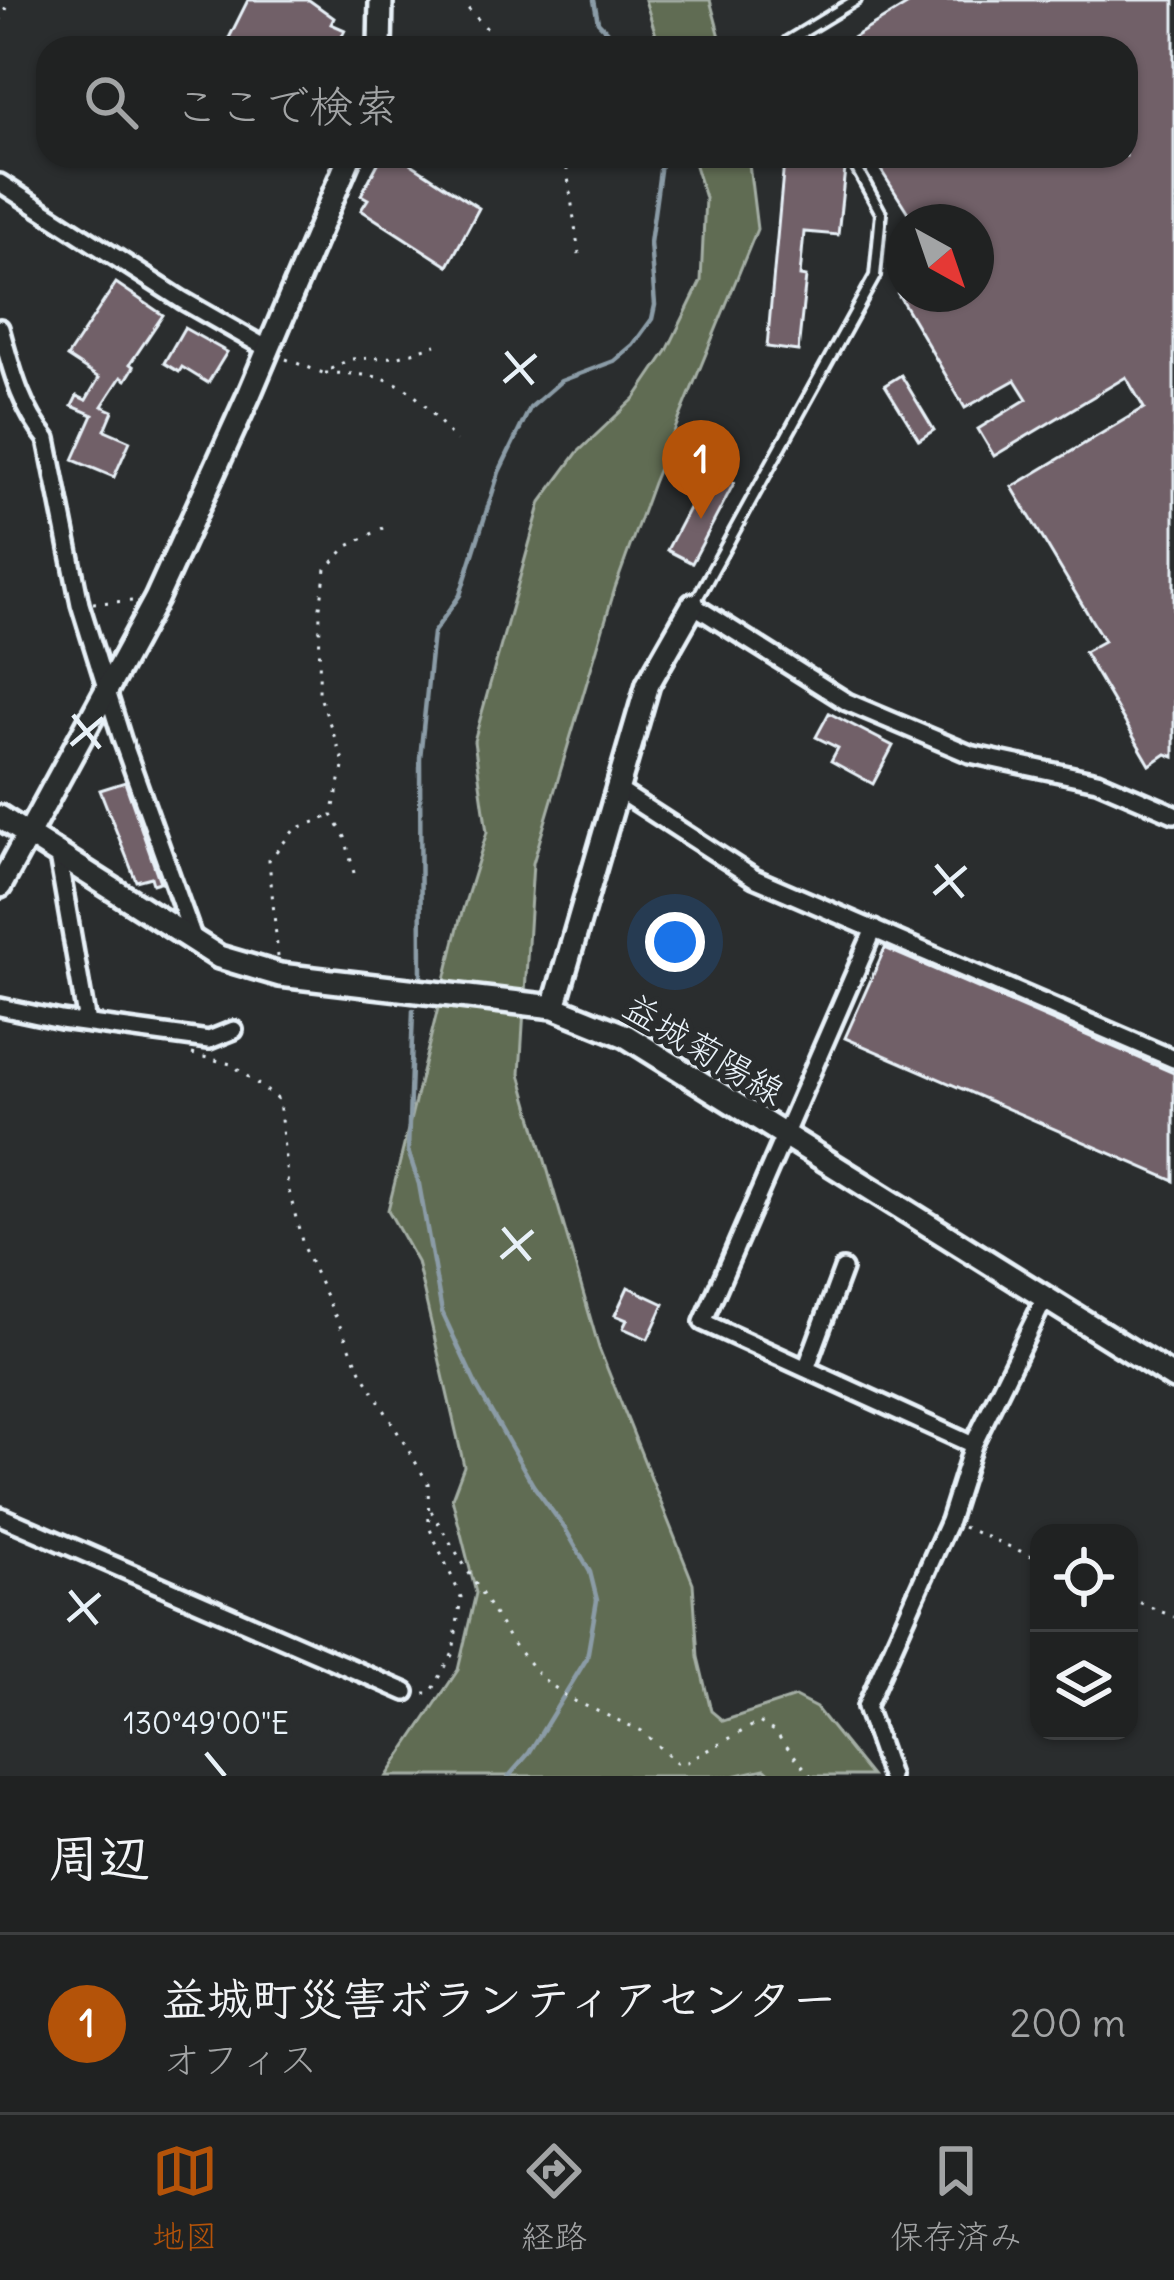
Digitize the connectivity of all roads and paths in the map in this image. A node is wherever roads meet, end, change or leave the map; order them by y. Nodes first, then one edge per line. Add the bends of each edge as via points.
1 (11, 0) edge
2 (381, 0) edge
3 (460, 0) edge
4 (856, 0) edge
5 (0, 21) edge
6 (380, 36) edge
7 (494, 36) edge
8 (796, 36) edge
9 (345, 168) edge
10 (567, 168) edge
11 (857, 168) edge
12 (0, 183) edge
13 (579, 254) dead end
14 (0, 328) edge
15 (436, 345) dead end
16 (268, 349) junction
17 (323, 373) junction
18 (457, 441) dead end
19 (383, 528) dead end
20 (156, 599) junction
21 (80, 604) junction
22 (694, 605) junction
23 (107, 692) junction
24 (618, 790) junction
25 (1174, 814) edge
26 (332, 815) junction
27 (0, 817) edge
28 (28, 836) junction
29 (58, 856) junction
30 (354, 873) dead end
31 (0, 886) edge
32 (874, 929) junction
33 (196, 944) junction
34 (280, 975) junction
35 (0, 1007) edge
36 (554, 1007) junction
37 (87, 1023) junction
38 (235, 1030) dead end
39 (186, 1052) dead end
40 (1174, 1059) edge
41 (784, 1135) junction
42 (843, 1269) dead end
43 (1045, 1298) junction
44 (806, 1369) junction
45 (1174, 1378) edge
46 (973, 1445) junction
47 (429, 1508) junction
48 (0, 1516) edge
49 (949, 1521) junction
50 (1030, 1555) edge
51 (1138, 1602) edge
52 (1174, 1617) edge
53 (406, 1692) joint
54 (811, 1776) edge
55 (890, 1776) edge

1 - 5 path
2 - 6 street
3 - 7 path
4 - 8 lane
9 - 16 street
10 - 13 path
11 - 22 lane via 881,213 874,276
12 - 16 street
14 - 21 street via 5,356 46,439
15 - 17 path via 350,359
16 - 17 path
16 - 20 street
17 - 18 path via 379,374 416,394
19 - 26 path via 326,569 319,694 344,763
20 - 21 path
20 - 23 street
21 - 23 street
22 - 24 street via 648,685
22 - 25 street via 847,702 970,754 1097,781
23 - 28 street
23 - 33 street
24 - 32 street via 754,878
24 - 36 street
26 - 30 path
26 - 34 path via 296,829 269,860
27 - 28 street, 益城菊陽線
28 - 29 street, 益城菊陽線
28 - 31 street
29 - 33 street, 益城菊陽線
29 - 37 street
32 - 40 street
32 - 41 street
33 - 34 street, 益城菊陽線
34 - 36 street, 益城菊陽線
35 - 37 street
36 - 41 street, 益城菊陽線 via 626,1036
37 - 38 street via 209,1040
39 - 47 path via 231,1064 279,1100 304,1249 361,1371 428,1483
41 - 43 street, 益城菊陽線
41 - 44 street via 703,1322
42 - 44 street
43 - 45 street, 益城菊陽線
43 - 46 street
44 - 46 street
46 - 49 street
47 - 53 path via 429,1527 461,1597 453,1653 431,1693
47 - 54 path via 512,1643 560,1692 642,1731 676,1763 759,1722
48 - 53 street
49 - 50 path
49 - 55 street via 866,1707
51 - 52 path

